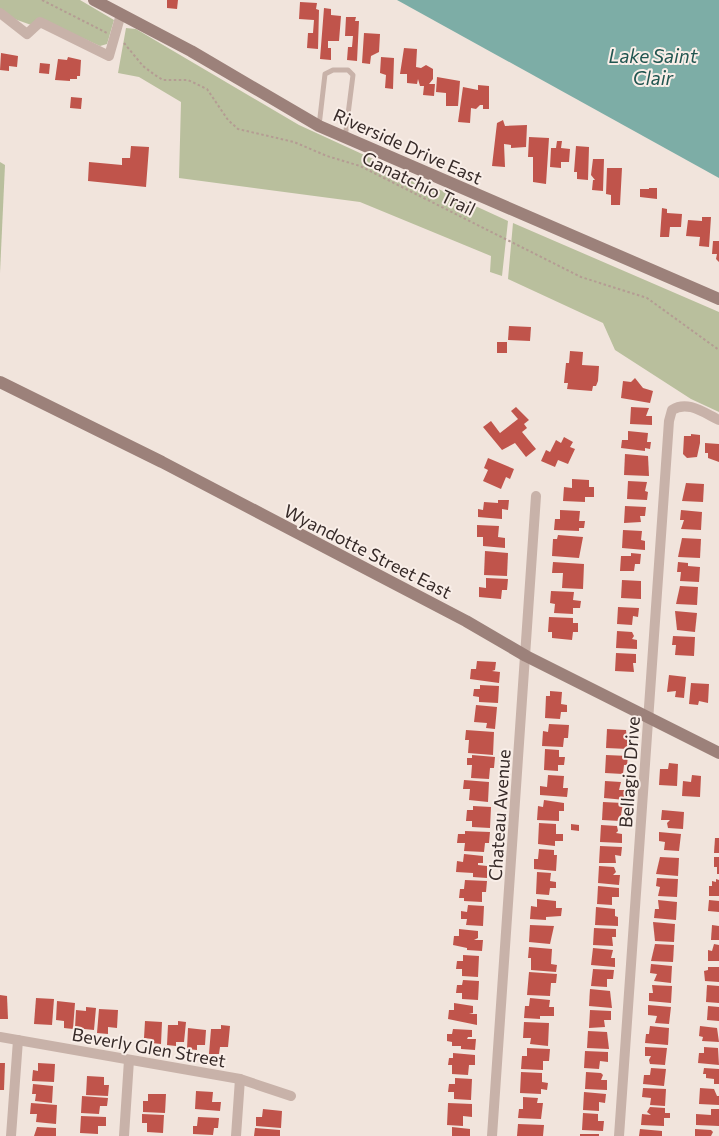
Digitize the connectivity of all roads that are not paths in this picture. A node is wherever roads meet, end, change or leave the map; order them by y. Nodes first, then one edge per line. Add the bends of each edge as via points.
1 (94, 0) edge
2 (0, 14) edge
3 (121, 14) junction
4 (319, 126) junction
5 (345, 138) junction
6 (719, 299) edge
7 (0, 382) edge
8 (719, 420) edge
9 (536, 496) dead end
10 (526, 656) junction
11 (649, 717) junction
12 (719, 753) edge
13 (0, 1037) edge
14 (18, 1040) junction
15 (129, 1060) junction
16 (240, 1079) junction
17 (291, 1096) dead end
18 (12, 1136) edge
19 (124, 1136) edge
20 (236, 1136) edge
21 (492, 1136) edge
22 (619, 1136) edge

1 - 3 street, Riverside Drive East
2 - 3 street via 27,34 40,22 109,56
3 - 4 street, Riverside Drive East via 191,50
4 - 5 street, Riverside Drive East
4 - 5 lane via 326,74 333,70 348,70 353,75
5 - 6 street, Riverside Drive East
7 - 10 street, Wyandotte Street East via 162,462 466,621
8 - 11 street, Bellagio Drive via 688,405 680,405 672,410 669,422
9 - 10 street, Chateau Avenue
10 - 11 street, Wyandotte Street East
10 - 21 street, Chateau Avenue
11 - 12 street, Wyandotte Street East
11 - 22 street, Bellagio Drive
13 - 14 street, Beverly Glen Street
14 - 15 street, Beverly Glen Street
14 - 18 street
15 - 16 street, Beverly Glen Street
15 - 19 street
16 - 17 street, Beverly Glen Street
16 - 20 street

